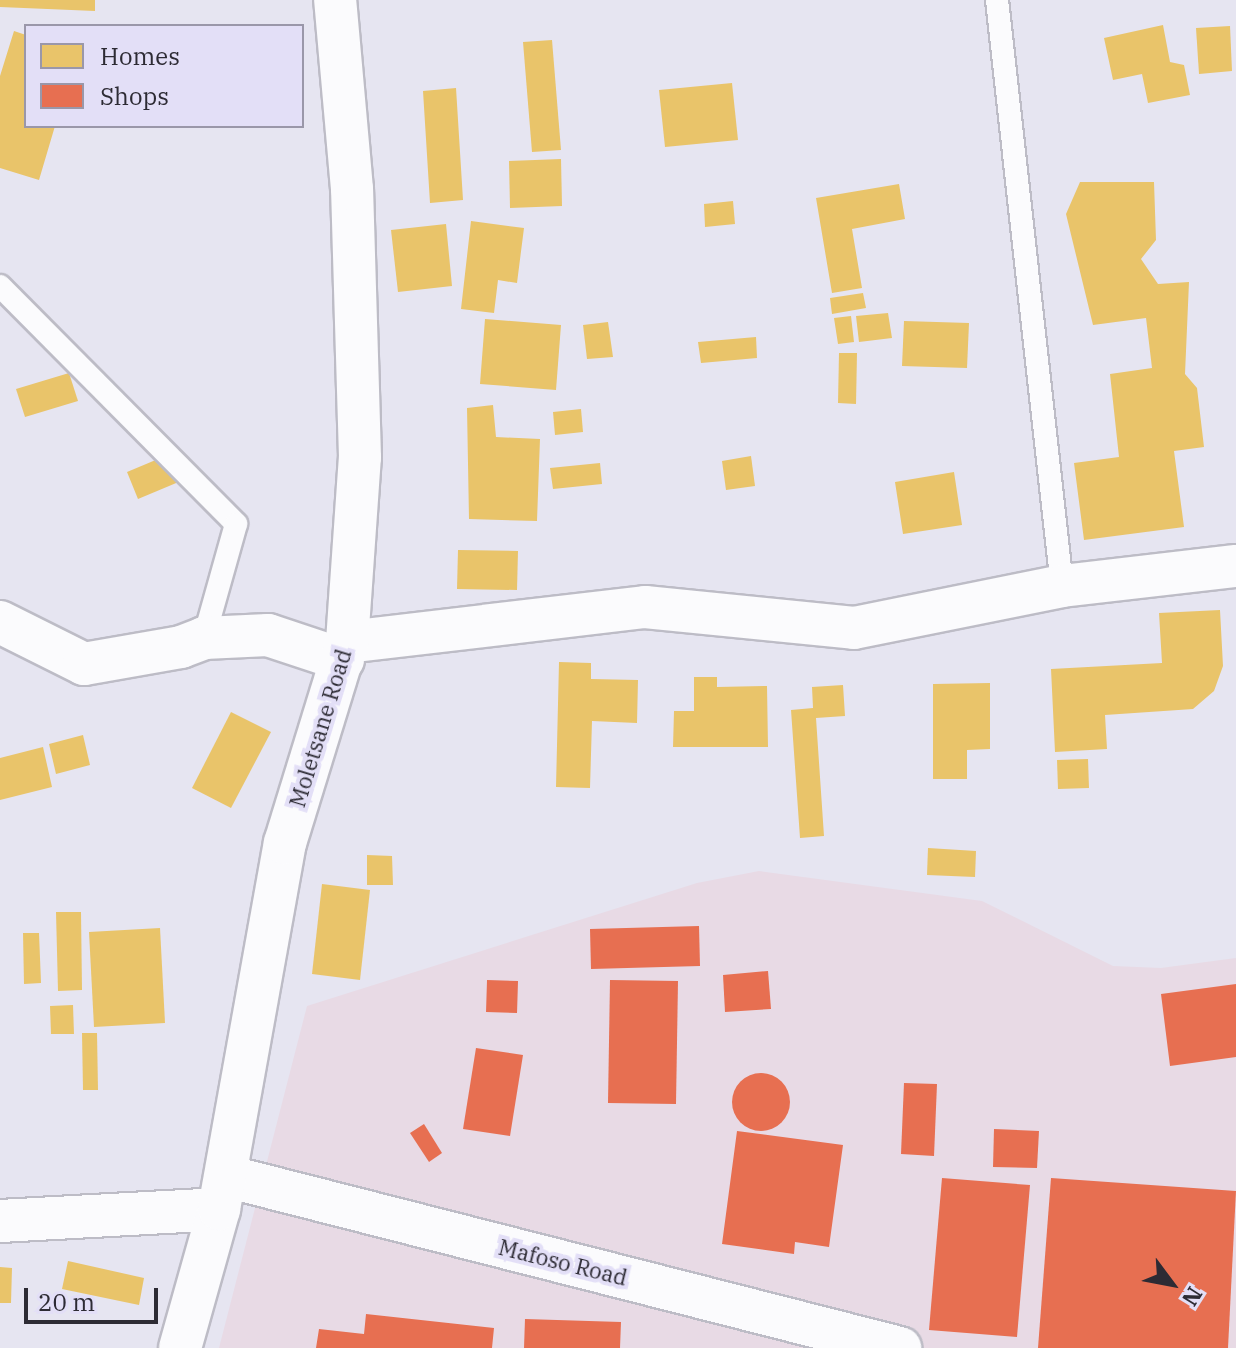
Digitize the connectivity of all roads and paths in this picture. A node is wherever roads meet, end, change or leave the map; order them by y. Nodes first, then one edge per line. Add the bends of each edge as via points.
1 (335, 0) edge
2 (997, 0) edge
3 (0, 286) edge
4 (1236, 566) edge
5 (1062, 586) junction
6 (0, 622) edge
7 (204, 638) junction
8 (345, 651) junction
9 (222, 1193) junction
10 (0, 1221) edge
11 (180, 1348) edge
12 (900, 1348) edge

1 - 8 street, Moletsane Road via 352,189 360,457
2 - 5 lane
3 - 7 lane via 236,524
4 - 5 street
5 - 8 street via 854,628 645,607
6 - 7 street via 84,664
7 - 8 street via 268,635
8 - 9 street, Moletsane Road via 285,843
9 - 10 street, Mafoso Road
9 - 11 street, Moletsane Road
9 - 12 street, Mafoso Road

